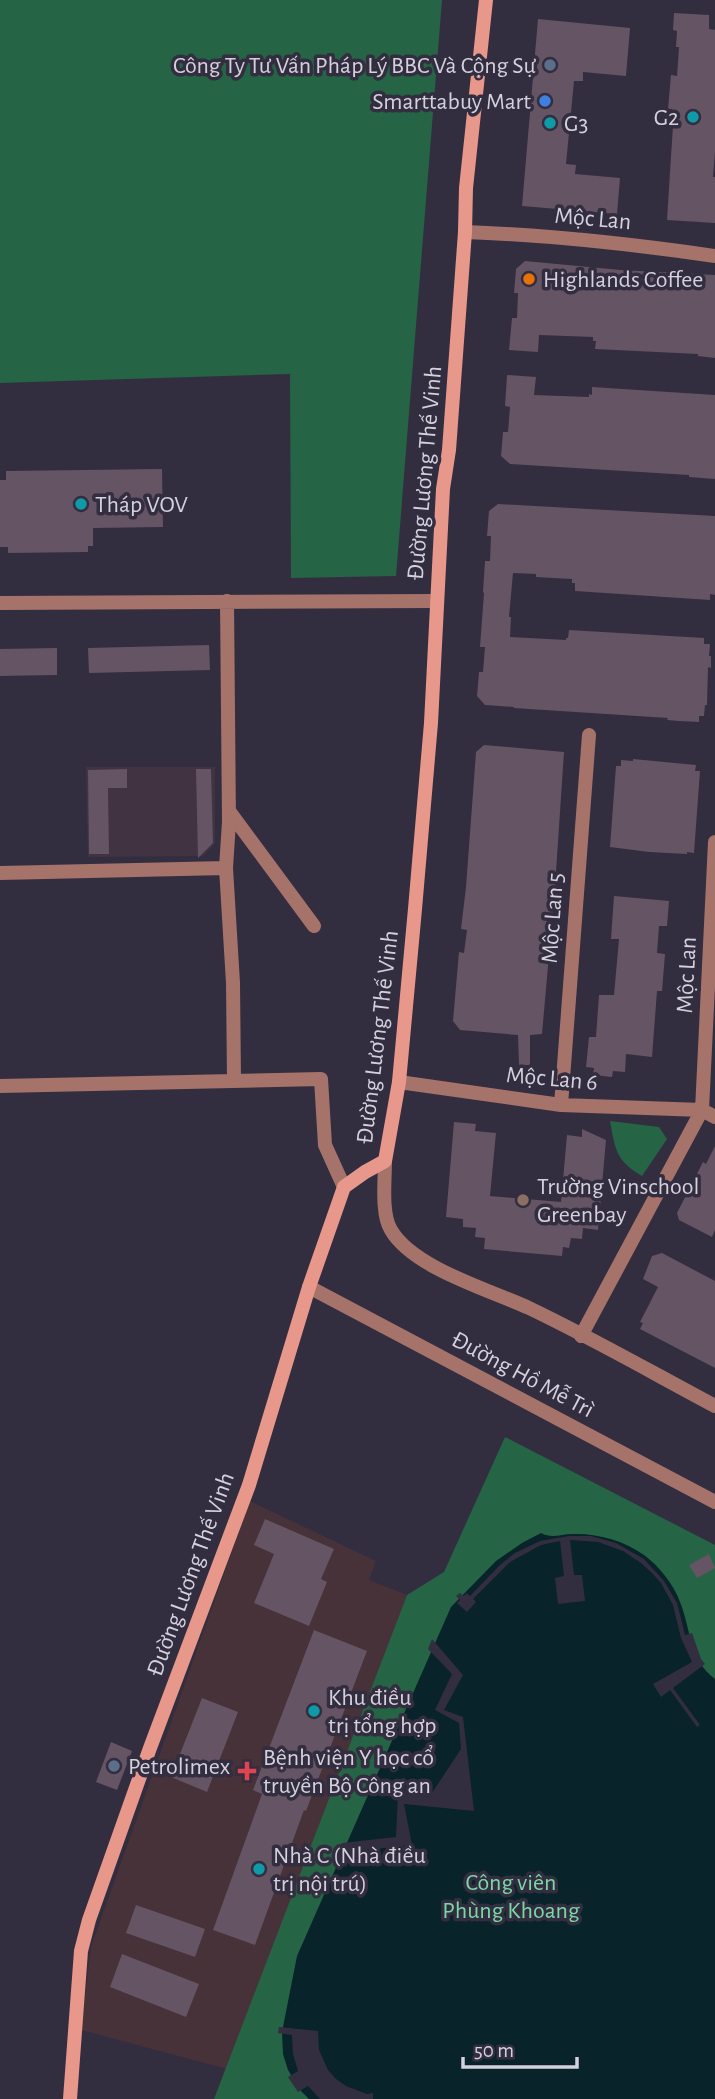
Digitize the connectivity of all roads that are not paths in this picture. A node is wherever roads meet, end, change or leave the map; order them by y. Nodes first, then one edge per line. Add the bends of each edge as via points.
1 (486, 0) edge
2 (465, 232) junction
3 (715, 256) edge
4 (227, 601) junction
5 (436, 601) junction
6 (0, 603) edge
7 (589, 735) dead end
8 (229, 811) junction
9 (715, 842) edge
10 (226, 868) junction
11 (0, 873) edge
12 (314, 926) dead end
13 (234, 1080) junction
14 (399, 1082) junction
15 (0, 1086) edge
16 (561, 1105) junction
17 (708, 1114) edge
18 (385, 1161) junction
19 (344, 1187) junction
20 (309, 1287) junction
21 (581, 1336) junction
22 (715, 1406) edge
23 (715, 1502) edge
24 (70, 2099) edge

1 - 2 street, Đường Lương Thế Vinh
2 - 3 street, Mộc Lan via 634,244
2 - 5 street, Đường Lương Thế Vinh
4 - 5 street
4 - 6 street
4 - 8 street
5 - 14 street, Đường Lương Thế Vinh
7 - 16 street, Mộc Lan 5
8 - 10 street
8 - 12 street
9 - 17 street, Mộc Lan
10 - 11 street
10 - 13 street
13 - 15 street
13 - 19 street via 321,1079 325,1145
14 - 16 street, Mộc Lan 6
14 - 18 street, Đường Lương Thế Vinh
16 - 17 street, Mộc Lan 6
17 - 21 street
18 - 19 street, Đường Lương Thế Vinh
18 - 21 street via 390,1229 410,1253
19 - 20 street, Đường Lương Thế Vinh
20 - 23 street, Đường Hồ Mễ Trì
20 - 24 street, Đường Lương Thế Vinh via 249,1485 89,1920 80,1951
21 - 22 street

